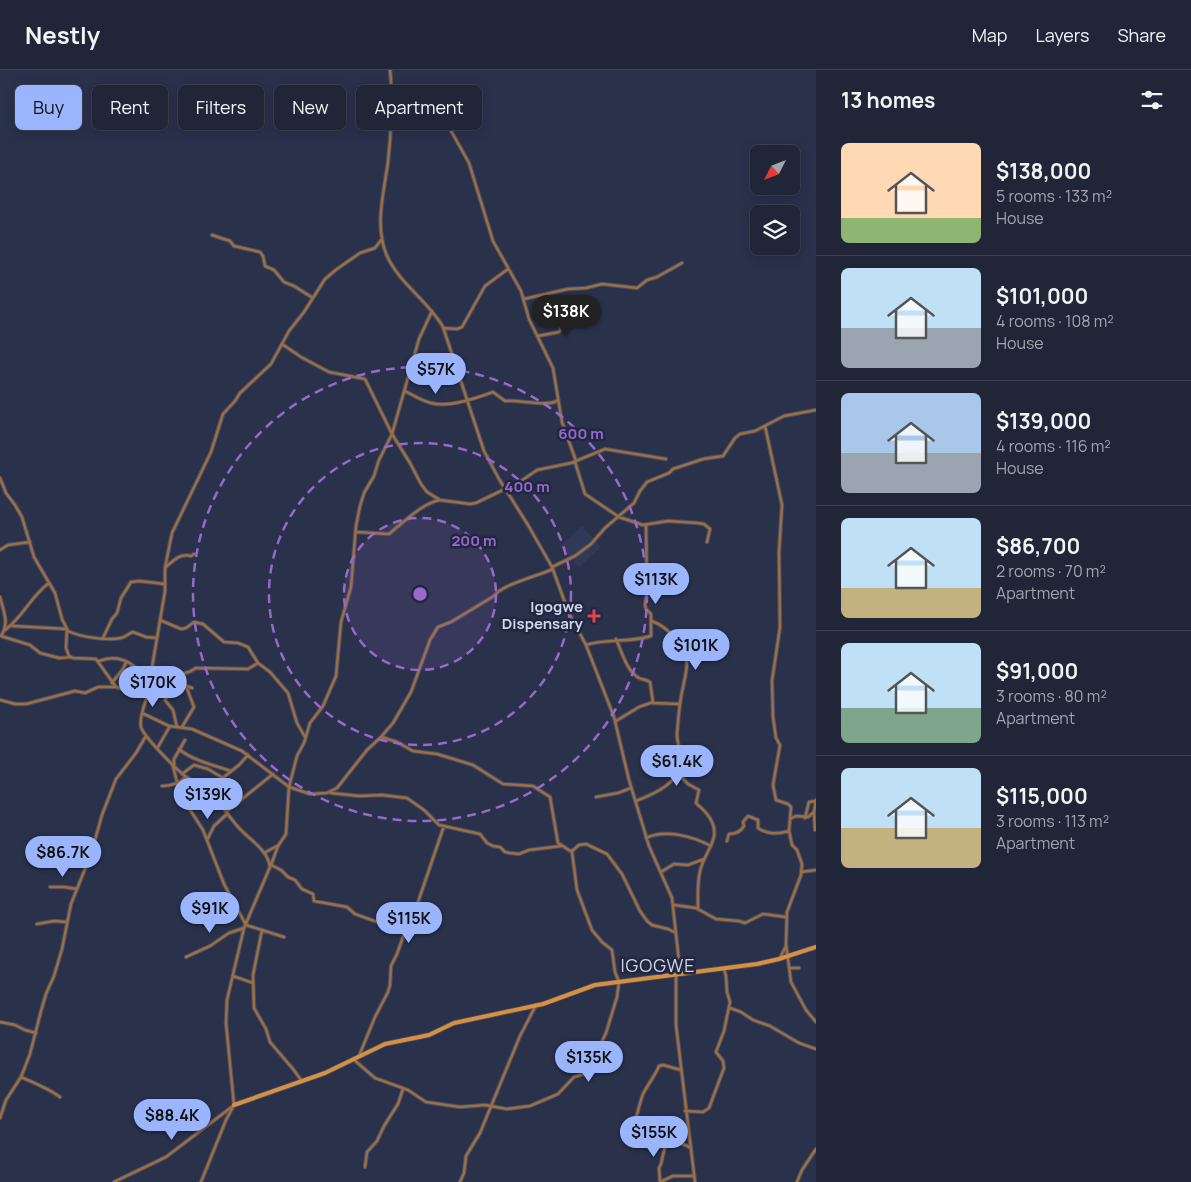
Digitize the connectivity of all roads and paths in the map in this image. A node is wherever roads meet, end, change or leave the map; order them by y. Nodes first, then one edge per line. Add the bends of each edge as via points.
1 (390, 70) edge
2 (451, 130) edge
3 (212, 235) dead end
4 (382, 239) junction
5 (682, 263) dead end
6 (508, 268) junction
7 (313, 298) junction
8 (524, 300) junction
9 (432, 311) junction
10 (567, 313) dead end
11 (444, 328) junction
12 (538, 336) junction
13 (282, 344) junction
14 (405, 391) junction
15 (468, 399) junction
16 (558, 400) junction
17 (816, 410) edge
18 (765, 426) junction
19 (392, 434) junction
20 (666, 460) dead end
21 (575, 462) junction
22 (0, 478) edge
23 (505, 489) junction
24 (440, 500) junction
25 (619, 517) junction
26 (646, 525) junction
27 (356, 532) junction
28 (30, 542) junction
29 (707, 542) dead end
30 (0, 550) edge
31 (194, 554) dead end
32 (165, 568) junction
33 (553, 568) junction
34 (49, 582) junction
35 (165, 584) junction
36 (0, 597) edge
37 (160, 620) junction
38 (652, 621) junction
39 (11, 626) junction
40 (5, 630) junction
41 (68, 630) junction
42 (1, 636) edge
43 (103, 638) junction
44 (157, 638) junction
45 (616, 639) junction
46 (586, 645) junction
47 (71, 657) junction
48 (99, 661) junction
49 (126, 662) junction
50 (258, 663) junction
51 (151, 672) junction
52 (158, 674) junction
53 (155, 677) junction
54 (166, 677) junction
55 (149, 680) junction
56 (173, 680) junction
57 (177, 682) junction
58 (112, 683) junction
59 (162, 683) dead end
60 (186, 686) junction
61 (116, 687) junction
62 (192, 688) dead end
63 (166, 696) junction
64 (147, 697) junction
65 (2, 701) edge
66 (651, 703) junction
67 (680, 704) junction
68 (0, 706) edge
69 (142, 713) junction
70 (616, 721) junction
71 (170, 726) junction
72 (178, 727) junction
73 (182, 727) junction
74 (146, 736) junction
75 (305, 737) junction
76 (381, 737) junction
77 (184, 740) dead end
78 (158, 748) junction
79 (180, 749) junction
80 (248, 755) junction
81 (173, 766) junction
82 (231, 771) junction
83 (678, 773) junction
84 (272, 774) junction
85 (184, 776) junction
86 (223, 778) junction
87 (176, 783) junction
88 (162, 786) dead end
89 (289, 787) junction
90 (631, 788) junction
91 (329, 792) junction
92 (214, 797) junction
93 (596, 797) dead end
94 (636, 801) junction
95 (816, 801) edge
96 (814, 812) junction
97 (226, 813) junction
98 (805, 818) junction
99 (790, 819) junction
100 (444, 826) junction
101 (815, 830) edge
102 (789, 831) junction
103 (646, 838) junction
104 (207, 841) junction
105 (727, 841) dead end
106 (278, 846) junction
107 (561, 846) junction
108 (711, 846) junction
109 (571, 851) junction
110 (264, 853) junction
111 (704, 859) junction
112 (270, 866) junction
113 (816, 870) edge
114 (661, 872) junction
115 (801, 872) junction
116 (50, 887) dead end
117 (77, 889) junction
118 (674, 905) junction
119 (698, 909) junction
120 (787, 917) junction
121 (67, 922) junction
122 (37, 924) dead end
123 (245, 927) junction
124 (394, 928) dead end
125 (262, 930) junction
126 (676, 933) junction
127 (284, 937) dead end
128 (786, 946) junction
129 (816, 947) edge
130 (810, 948) junction
131 (816, 951) edge
132 (788, 956) junction
133 (186, 958) dead end
134 (779, 959) junction
135 (789, 968) junction
136 (799, 968) dead end
137 (724, 969) junction
138 (687, 973) junction
139 (676, 975) junction
140 (232, 976) junction
141 (619, 982) junction
142 (253, 983) junction
143 (536, 1005) junction
144 (730, 1008) junction
145 (0, 1022) edge
146 (816, 1022) edge
147 (36, 1033) junction
148 (816, 1049) edge
149 (359, 1056) junction
150 (353, 1059) junction
151 (681, 1070) junction
152 (22, 1077) junction
153 (301, 1080) junction
154 (403, 1089) junction
155 (60, 1096) dead end
156 (234, 1105) junction
157 (492, 1106) junction
158 (685, 1111) junction
159 (0, 1118) edge
160 (667, 1141) junction
161 (691, 1148) junction
162 (816, 1148) edge
163 (365, 1167) dead end
164 (695, 1176) junction
165 (114, 1182) edge
166 (201, 1182) edge
167 (460, 1182) edge
168 (660, 1182) edge
169 (695, 1182) edge
170 (798, 1182) edge

1 - 4 street
2 - 6 street via 469,163 493,240
3 - 7 street via 234,246 260,252 265,266 274,270 284,282
4 - 7 street via 374,248 360,253 330,274
4 - 9 street via 394,268
5 - 8 street via 637,288 602,284
6 - 8 street
6 - 11 street via 485,286 462,327
7 - 13 street
8 - 12 street
9 - 11 street
9 - 14 street via 419,339
10 - 12 street via 566,317 559,319 559,332
11 - 15 street
12 - 16 street via 553,368
13 - 19 street via 329,372 365,379
13 - 32 street via 271,364 240,393 221,417 211,452 172,532
14 - 15 street via 435,404
14 - 19 street
15 - 16 street via 495,392 505,401 553,403
15 - 23 street via 484,451
16 - 21 street
17 - 18 street via 784,416
18 - 25 street via 738,435 722,456 673,469 669,474 647,482 634,503
18 - 99 street via 782,505 780,627 772,700 780,747 773,787 776,800 790,806
19 - 24 street via 424,489
19 - 27 street via 362,499
20 - 21 street via 605,449
21 - 23 street via 537,470
21 - 25 street via 585,494
22 - 28 street via 22,517
23 - 24 street via 473,504
23 - 33 street
24 - 27 street via 428,504 389,534
25 - 26 street
25 - 33 street via 587,548
26 - 29 street via 668,521 702,523 710,531
26 - 38 street via 646,607
27 - 75 street via 352,586 341,622 336,676 329,696 310,723
28 - 30 street via 8,545
28 - 34 street via 36,562
31 - 32 street via 176,558
32 - 35 street
33 - 46 street via 568,611
33 - 76 street via 497,591 494,596 438,627 411,692
34 - 39 street
34 - 41 street
35 - 37 street
35 - 43 street via 131,582
36 - 40 street
37 - 44 street
37 - 50 street via 181,629 194,622 201,623 224,642 246,646
38 - 45 street via 651,636
38 - 67 street via 666,628 686,655 688,666
39 - 40 street
39 - 41 street
40 - 42 street
41 - 43 street
41 - 47 street via 66,648
42 - 47 street via 30,645 40,653 59,658
43 - 44 street via 121,638 132,632
44 - 51 street
45 - 46 street
45 - 66 street via 633,673 650,682
46 - 70 street
47 - 48 street
48 - 49 street via 114,657
48 - 58 street
49 - 55 street
49 - 58 street via 124,670
50 - 56 street via 244,670 196,668
50 - 75 street via 288,693
51 - 52 street
51 - 55 street
52 - 53 street
52 - 54 street
53 - 55 street
53 - 63 street via 157,688
54 - 56 street
54 - 59 street
55 - 64 street
56 - 57 street
57 - 60 street
57 - 63 street
58 - 61 street
60 - 62 street
60 - 73 street via 194,707
61 - 64 street
61 - 65 street via 98,687 85,693 72,692 26,704
63 - 72 street via 165,701 173,710
64 - 69 street
65 - 68 street
66 - 67 street
66 - 70 street
67 - 83 street via 678,745 682,761
69 - 71 street
69 - 74 street via 141,727
70 - 90 street
71 - 72 street
71 - 78 street
72 - 73 street
73 - 80 street via 199,731
74 - 78 street
74 - 117 street via 116,779
75 - 89 street
76 - 91 street via 366,750 337,788
76 - 107 street via 413,751 465,762 503,784 534,786 551,798 557,840
77 - 79 street
78 - 81 street
79 - 81 street
79 - 82 street via 196,759
80 - 82 street
80 - 84 street
81 - 85 street
81 - 87 street
82 - 86 street
83 - 94 street via 658,792
83 - 108 street via 699,791 696,803 708,815 715,829
84 - 89 street
84 - 97 street
85 - 86 street via 194,765
85 - 87 street
85 - 92 street
86 - 92 street
87 - 88 street
87 - 104 street
89 - 91 street via 310,794
89 - 106 street via 286,834
90 - 93 street
90 - 94 street
91 - 100 street via 407,798 437,824
92 - 97 street
94 - 103 street
95 - 96 street
95 - 98 street via 809,801
96 - 98 street
96 - 101 street
97 - 104 street via 214,826
97 - 110 street
98 - 99 street via 797,816
99 - 102 street
100 - 107 street via 481,835 490,845 510,853
100 - 149 street via 416,908 408,920 391,966 388,992
102 - 105 street via 776,834 762,831 758,828 758,820 748,816 743,828 729,834
102 - 115 street via 802,863
103 - 108 street via 664,832
103 - 114 street
104 - 123 street
106 - 110 street
106 - 112 street
107 - 109 street
108 - 111 street
109 - 126 street via 579,845 588,844 607,854 622,874 647,921
109 - 141 street via 577,886 592,930 612,950
110 - 112 street
111 - 114 street via 674,864
111 - 119 street via 697,889
112 - 123 street
112 - 124 street via 281,870 302,889 314,894 314,901 347,907 355,914
113 - 115 street
114 - 118 street
115 - 120 street
116 - 117 street
117 - 121 street
118 - 119 street
118 - 126 street
119 - 120 street via 716,919 745,924 763,914
120 - 128 street
121 - 122 street
121 - 147 street
123 - 125 street
123 - 133 street
123 - 140 street
125 - 127 street
125 - 142 street
126 - 138 street via 679,961
128 - 132 street
128 - 134 street
129 - 130 main road
130 - 131 street
130 - 132 main road
132 - 134 main road
132 - 135 street
134 - 137 main road
135 - 136 street
135 - 146 street via 791,982
137 - 138 main road
137 - 144 street
138 - 139 main road
139 - 141 main road
139 - 151 street via 676,1025
140 - 142 street
140 - 156 street via 226,1010
141 - 143 main road via 588,987
141 - 157 street via 616,1003 586,1074 576,1077 560,1092 538,1104 507,1109
142 - 153 street via 254,1008 269,1041
143 - 149 main road via 454,1022 429,1034 385,1044
143 - 157 street
144 - 148 street
144 - 158 street via 716,1052 724,1066 712,1104 705,1112
145 - 147 street
147 - 152 street
149 - 150 main road
150 - 153 main road
150 - 154 street via 375,1078
151 - 158 street
151 - 160 street via 658,1066 634,1120 647,1136
152 - 155 street
152 - 159 street via 6,1100
153 - 156 main road
154 - 157 street via 426,1102 460,1107
154 - 163 street via 398,1104 368,1152
156 - 165 street via 166,1157
156 - 166 street
157 - 167 street via 466,1156
158 - 161 street
160 - 161 street
160 - 168 street via 664,1143 662,1164 658,1168
161 - 164 street
162 - 170 street
164 - 168 street via 673,1176
164 - 169 street

